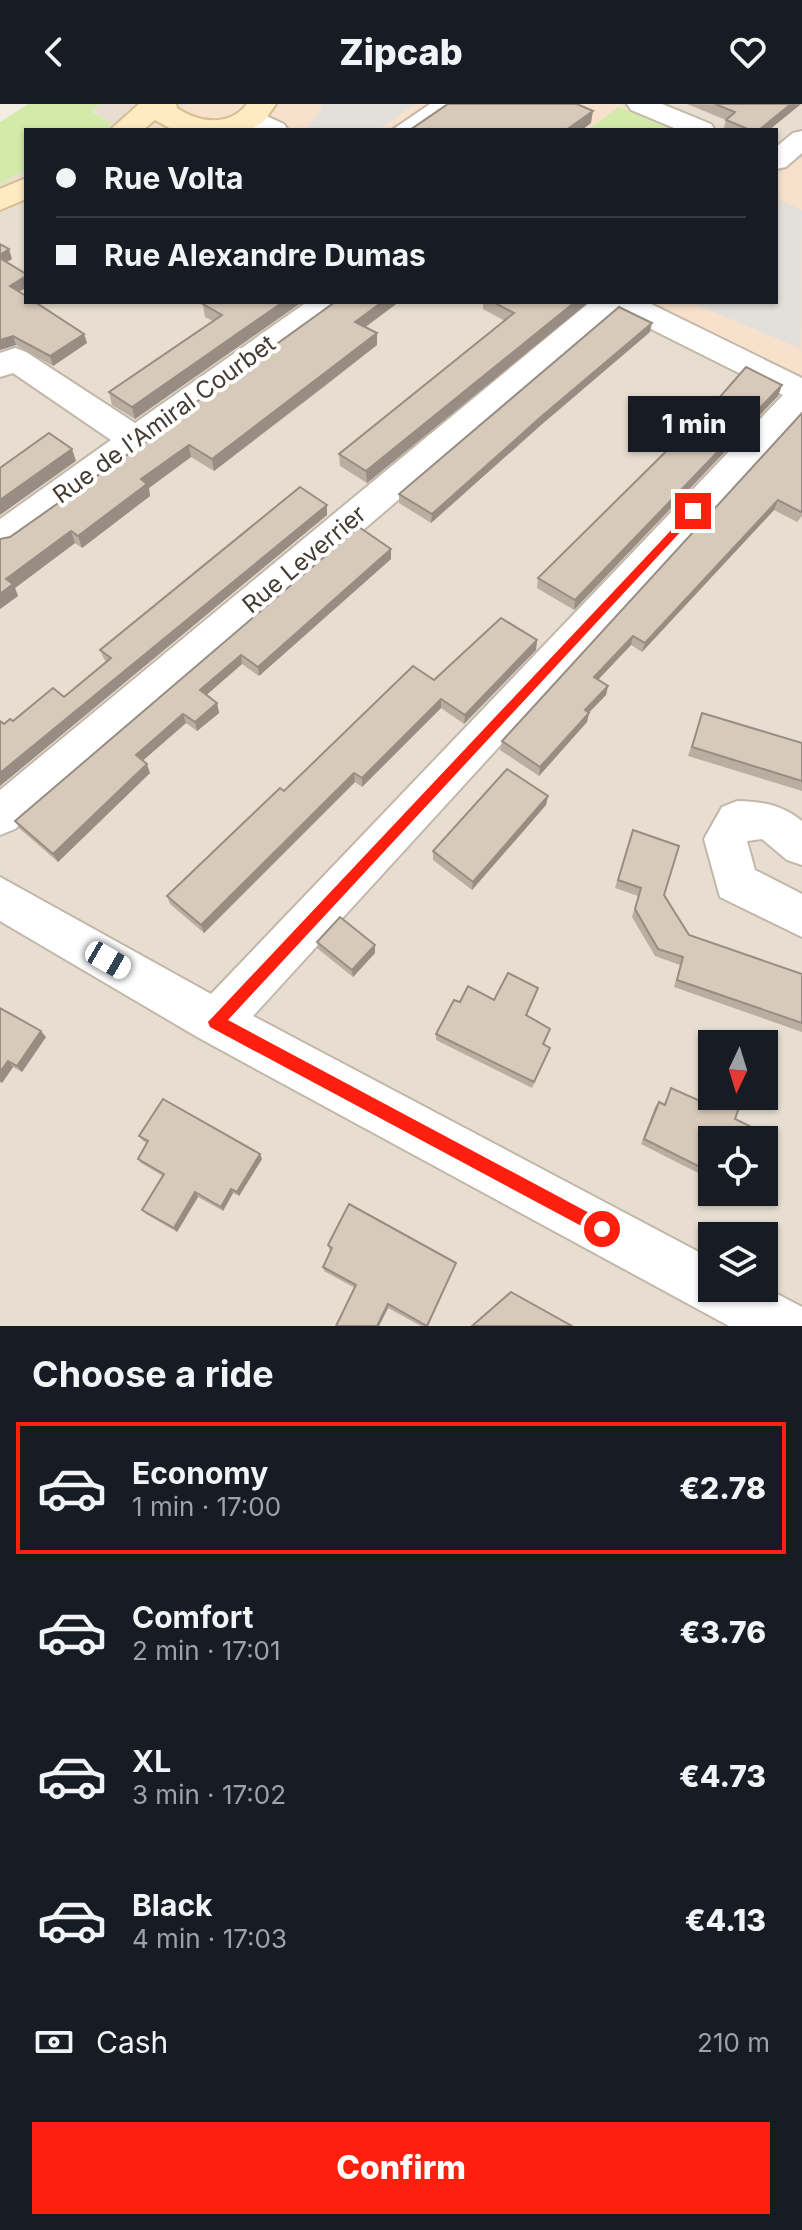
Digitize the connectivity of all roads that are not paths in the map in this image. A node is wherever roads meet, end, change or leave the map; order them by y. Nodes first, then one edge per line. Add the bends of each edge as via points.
1 (160, 104) edge
2 (439, 104) edge
3 (640, 104) edge
4 (262, 117) edge
5 (128, 128) edge
6 (190, 128) edge
7 (221, 128) edge
8 (402, 128) edge
9 (697, 128) edge
10 (802, 139) edge
11 (778, 159) edge
12 (778, 162) edge
13 (802, 174) edge
14 (24, 188) edge
15 (0, 201) edge
16 (324, 304) edge
17 (607, 304) edge
18 (626, 304) edge
19 (0, 366) edge
20 (802, 393) edge
21 (135, 440) junction
22 (0, 537) edge
23 (0, 816) edge
24 (802, 846) edge
25 (0, 897) edge
26 (802, 916) edge
27 (216, 1022) junction
28 (698, 1280) edge
29 (738, 1302) edge
30 (783, 1326) edge

1 - 5 street
1 - 6 street via 175,123
2 - 8 lane
3 - 9 street
4 - 7 street
10 - 11 street
12 - 13 street
14 - 15 street
16 - 21 street, Rue de l'Amiral Courbet
17 - 23 street, Rue Leverrier
18 - 20 street
19 - 21 street via 15,359
20 - 27 street
21 - 22 street, Rue de l'Amiral Courbet
24 - 26 street via 770,821 737,820 725,839 736,883
25 - 27 street
27 - 28 street
29 - 30 street

